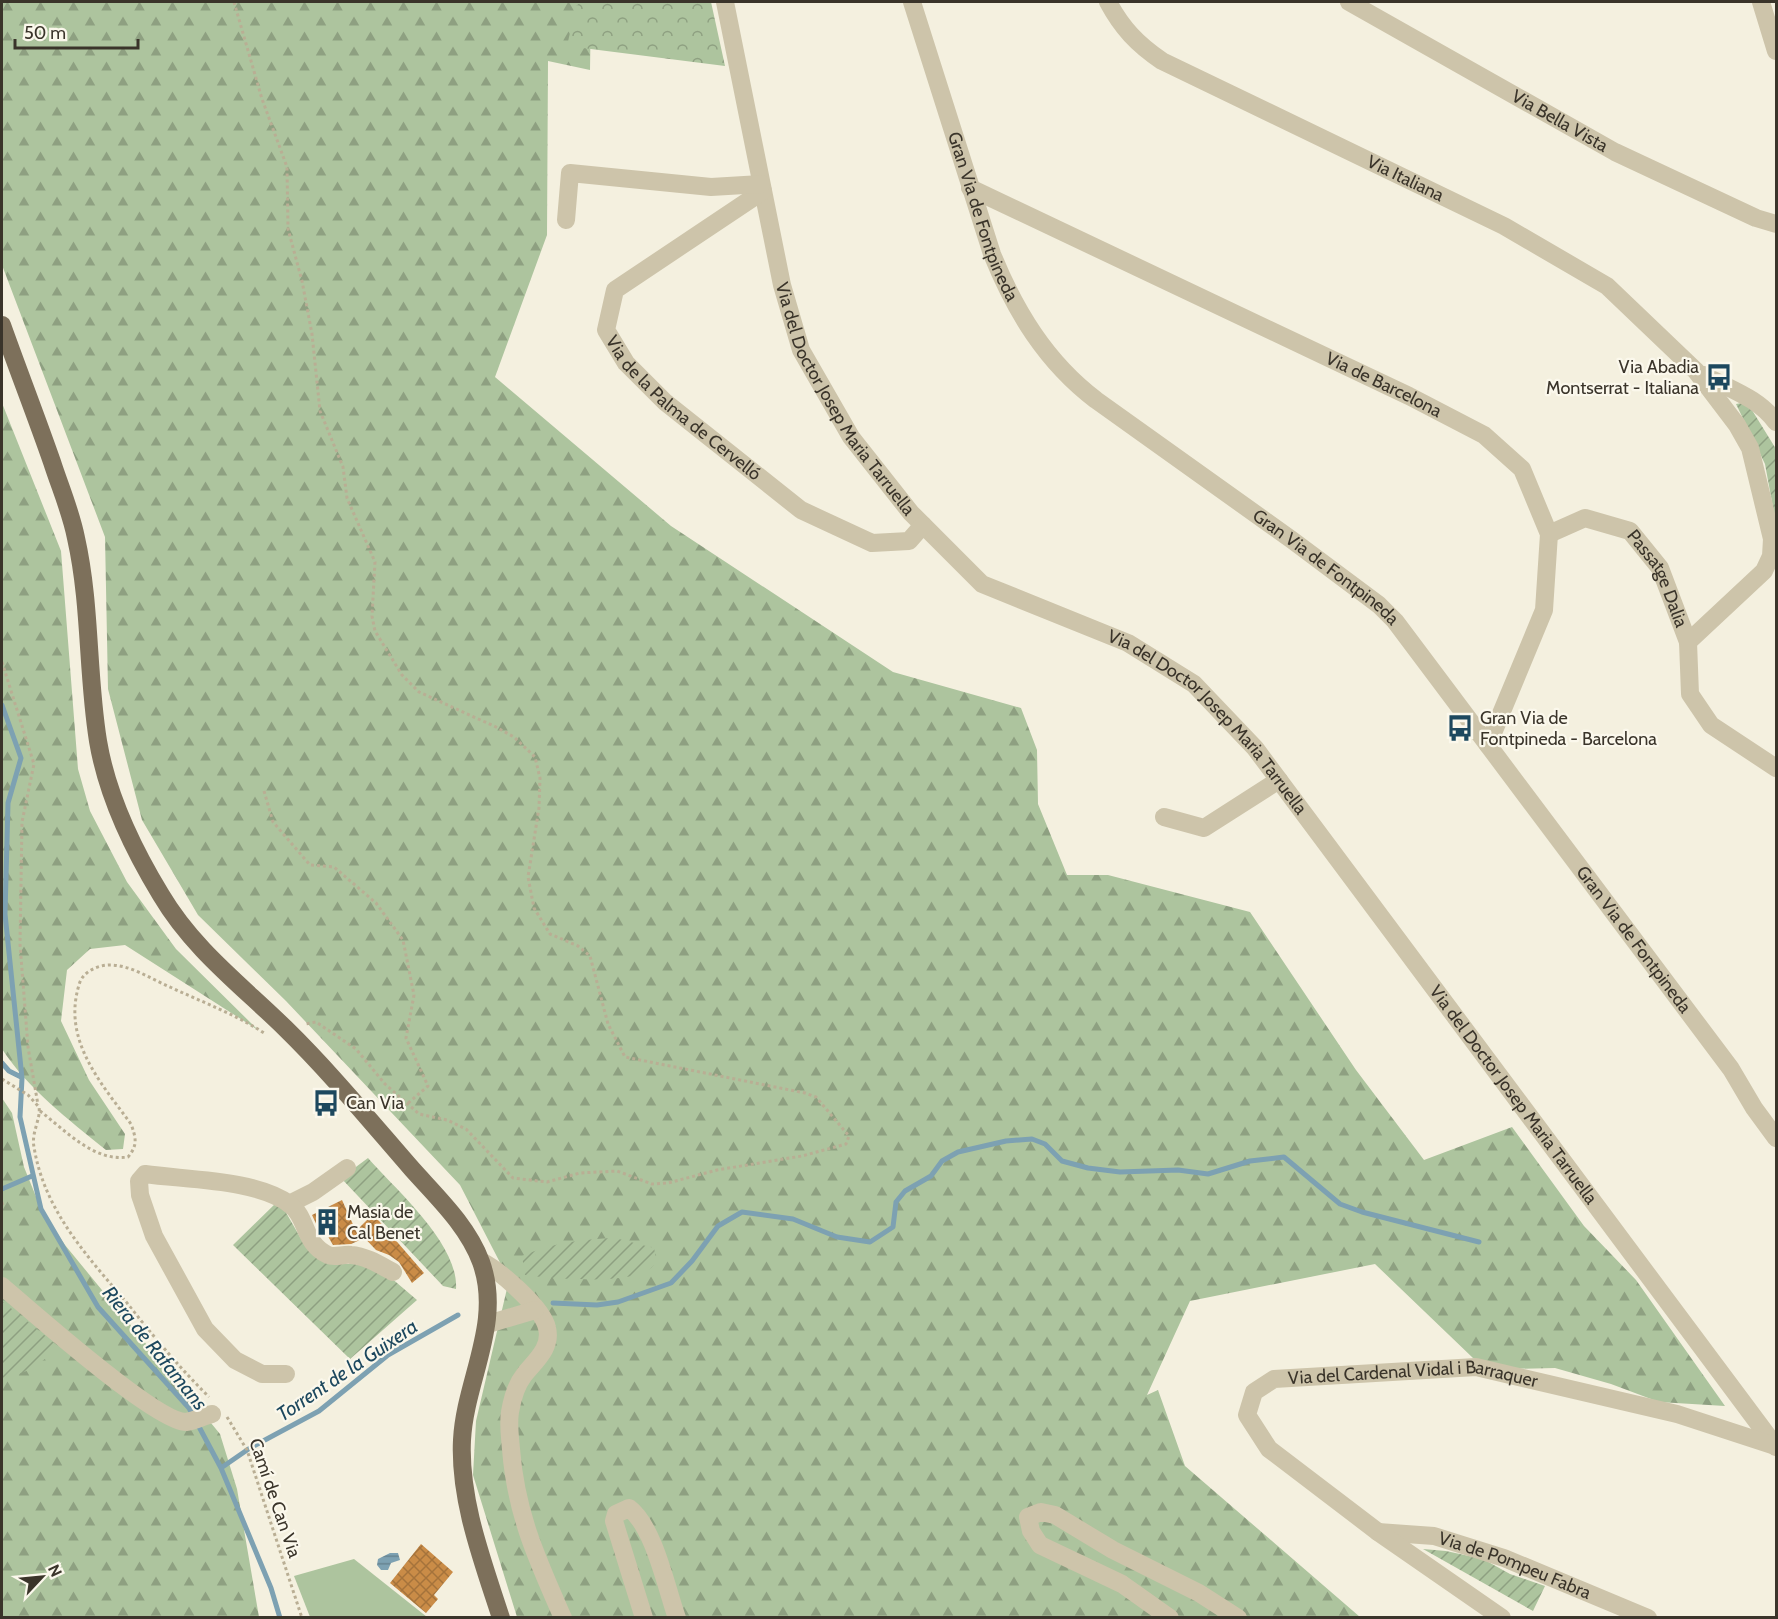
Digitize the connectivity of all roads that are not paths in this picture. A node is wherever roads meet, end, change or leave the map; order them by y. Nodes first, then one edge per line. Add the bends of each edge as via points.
1 (725, 2) edge
2 (912, 2) edge
3 (1108, 2) edge
4 (1349, 2) edge
5 (1761, 2) edge
6 (1776, 51) edge
7 (762, 187) junction
8 (970, 188) junction
9 (566, 220) dead end
10 (1776, 224) edge
11 (2, 325) edge
12 (1696, 371) junction
13 (1776, 422) edge
14 (923, 525) junction
15 (1549, 534) junction
16 (1688, 642) junction
17 (1488, 745) junction
18 (1776, 768) edge
19 (1279, 780) junction
20 (1164, 817) dead end
21 (1776, 1138) edge
22 (346, 1167) dead end
23 (289, 1204) junction
24 (481, 1261) junction
25 (393, 1272) dead end
26 (2, 1286) edge
27 (536, 1310) junction
28 (488, 1324) junction
29 (286, 1374) dead end
30 (217, 1410) road end
31 (1776, 1446) edge
32 (1378, 1532) junction
33 (501, 1617) edge
34 (562, 1617) edge
35 (644, 1617) edge
36 (677, 1617) edge
37 (1170, 1617) edge
38 (1239, 1617) edge
39 (1502, 1617) edge
40 (1648, 1617) edge

1 - 7 street, Via del Doctor Josep Maria Tarruella
2 - 8 street, Gran Via de Fontpineda
3 - 12 street, Via Italiana via 1138,45 1162,61 1504,226 1607,286
4 - 10 street, Via Bella Vista via 1615,152
5 - 6 street
7 - 9 street via 711,187 570,172
7 - 14 street, Via del Doctor Josep Maria Tarruella via 782,285 801,350 851,437
7 - 14 street, Via de la Palma de Cervelló via 615,291 606,330 626,363 665,402 801,510 872,543 909,541
8 - 15 street, Via de Barcelona via 1260,324 1484,435 1522,469
8 - 17 street, Gran Via de Fontpineda via 1005,285 1059,368 1096,400 1379,605 1414,645
11 - 24 main road via 75,533 87,591 98,743 123,820 161,895 201,950 286,1029 447,1208 469,1236
12 - 13 street via 1751,398
12 - 16 street via 1737,424 1750,448 1772,539 1771,556 1764,571
14 - 19 street, Via del Doctor Josep Maria Tarruella via 982,584 1128,643 1194,684 1256,748
15 - 16 street, Passatge Dalia via 1585,518 1630,531 1660,568
15 - 17 street, Via de Barcelona via 1544,610
16 - 18 street, Passatge Dalia via 1690,694 1711,725
17 - 21 street, Gran Via de Fontpineda via 1731,1069
19 - 20 street via 1204,828
19 - 31 street, Via del Doctor Josep Maria Tarruella
22 - 23 street via 313,1192
23 - 25 street via 315,1247 331,1256 352,1255
23 - 29 street via 224,1182 145,1174 139,1181 154,1236 204,1329 235,1360 262,1374
24 - 27 street via 509,1280
24 - 28 main road via 487,1284
26 - 30 street via 95,1365 168,1417 185,1422
27 - 28 street
27 - 34 street via 548,1330 546,1344 537,1364 524,1375 509,1414 512,1468 529,1542
28 - 33 main road via 461,1444 470,1511
31 - 32 street, Via del Cardenal Vidal i Barraquer via 1677,1414 1476,1367 1274,1379 1254,1392 1247,1414 1269,1449
32 - 39 street, Via del Cardenal Vidal i Barraquer
32 - 40 street, Via de Pompeu Fabra via 1434,1536 1504,1558
35 - 36 street via 614,1521 616,1514 629,1508 637,1514 654,1548
37 - 38 street via 1122,1584 1040,1545 1028,1518 1041,1512 1055,1515

